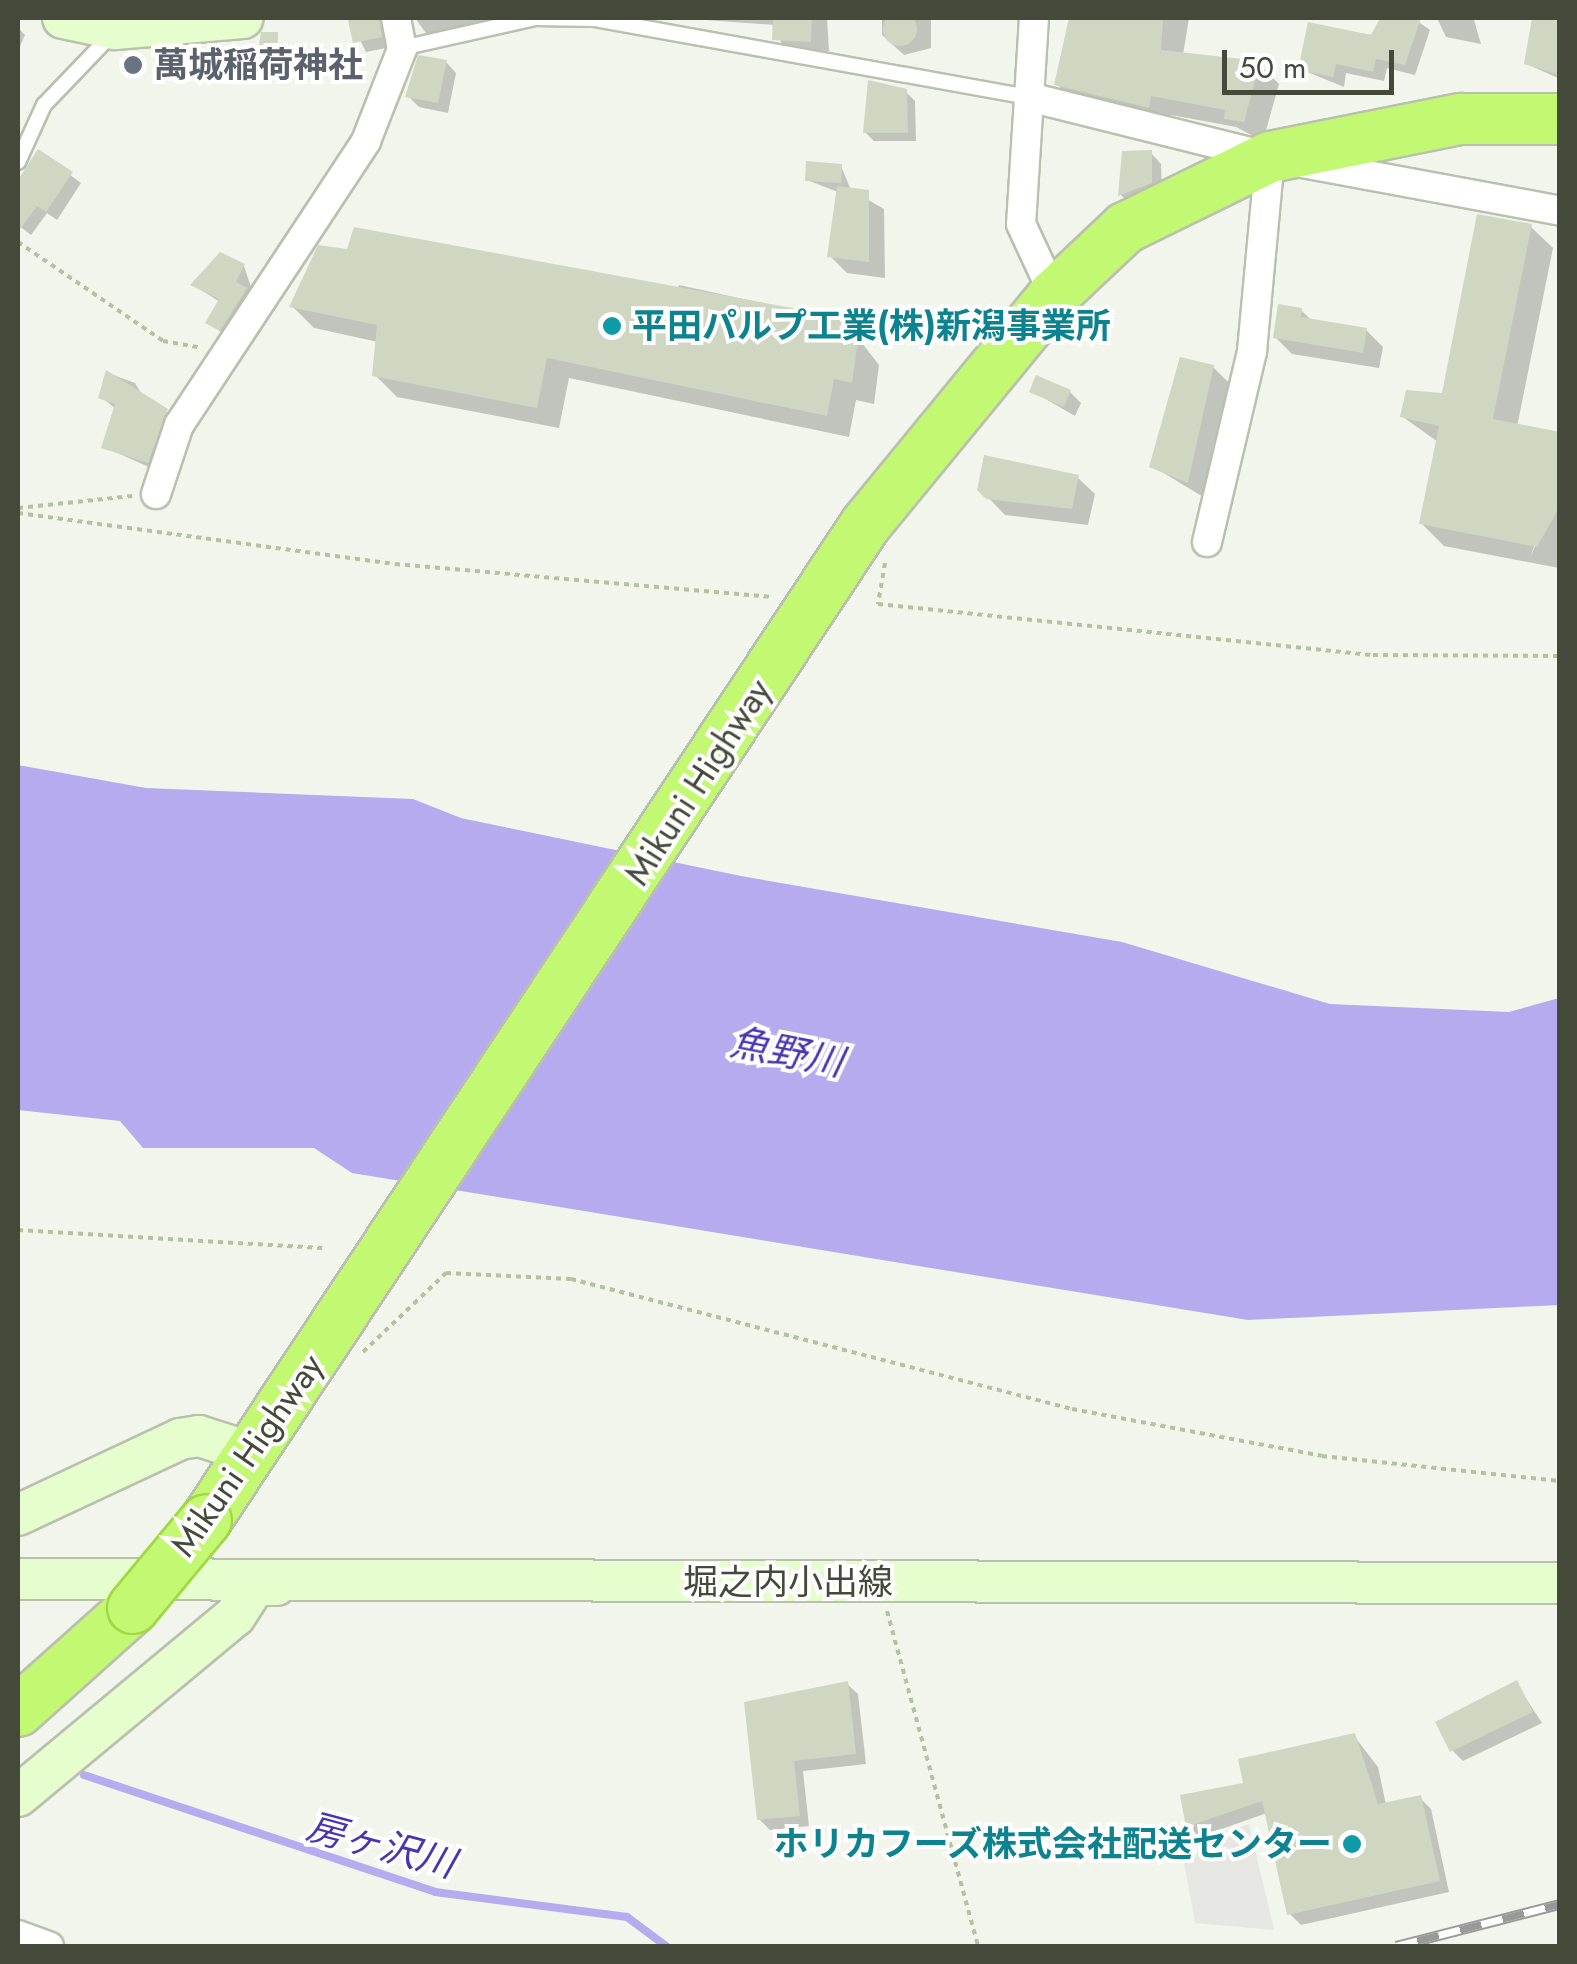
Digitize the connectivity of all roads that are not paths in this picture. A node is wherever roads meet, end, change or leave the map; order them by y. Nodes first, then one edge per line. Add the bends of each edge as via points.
1 (63, 18) edge
2 (243, 18) edge
3 (396, 18) edge
4 (1034, 18) edge
5 (116, 29) junction
6 (402, 48) junction
7 (1029, 97) junction
8 (1560, 119) edge
9 (1270, 157) junction
10 (18, 162) edge
11 (1560, 212) edge
12 (1054, 295) junction
13 (156, 494) road end
14 (1207, 542) dead end
15 (249, 1452) junction
16 (18, 1515) edge
17 (18, 1579) edge
18 (1560, 1583) edge
19 (255, 1585) junction
20 (18, 1712) edge
21 (18, 1796) edge
22 (18, 1934) edge
23 (50, 1946) edge

1 - 5 main road
2 - 5 main road
3 - 6 street
4 - 7 street
5 - 10 lane via 44,104
6 - 7 lane via 534,18 595,19
6 - 13 street via 366,141 180,425
7 - 9 street
7 - 12 street via 1022,224
8 - 9 highway, Mikuni Highway via 1461,119
9 - 11 street
9 - 12 highway, Mikuni Highway via 1125,228
9 - 14 street via 1252,351
12 - 15 highway, Mikuni Highway via 802,592 402,1238
15 - 16 main road via 199,1436 180,1440
15 - 20 highway, Mikuni Highway, bridge via 206,1520 133,1608
17 - 19 main road, 堀之内小出線
18 - 19 main road, 堀之内小出線
19 - 21 main road via 236,1616
22 - 23 street

